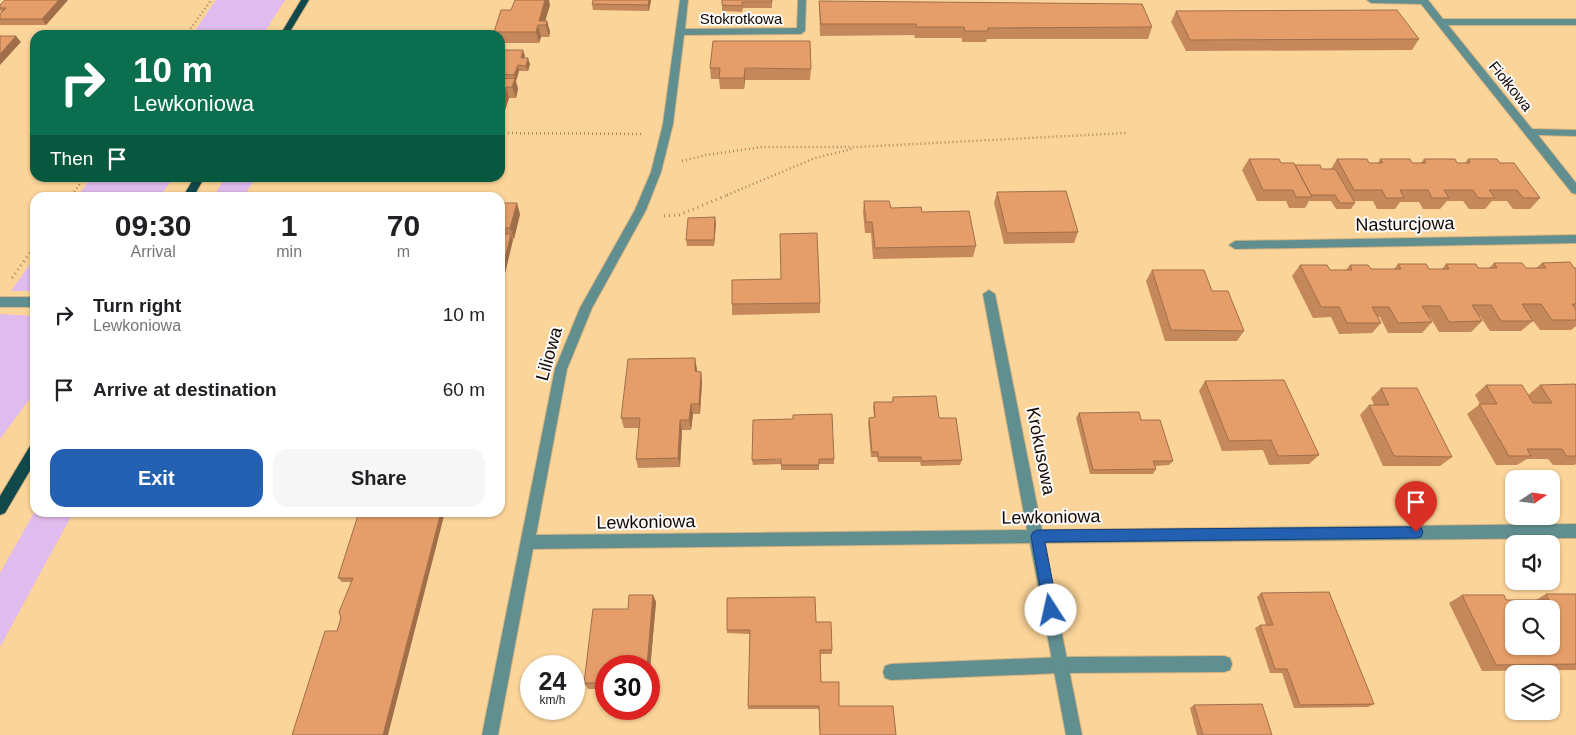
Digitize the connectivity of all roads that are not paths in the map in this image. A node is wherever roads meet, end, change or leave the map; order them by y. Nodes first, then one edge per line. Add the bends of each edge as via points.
1 (305, 0) edge
2 (684, 0) edge
3 (802, 0) edge
4 (1371, 0) edge
5 (1423, 0) edge
6 (1441, 22) junction
7 (1576, 22) edge
8 (287, 30) edge
9 (679, 32) junction
10 (1529, 132) junction
11 (1576, 133) edge
12 (1576, 190) edge
13 (1576, 239) edge
14 (1235, 244) dead end
15 (989, 294) dead end
16 (0, 302) edge
17 (30, 302) edge
18 (30, 458) edge
19 (0, 509) edge
20 (1576, 531) edge
21 (1037, 536) junction
22 (527, 542) junction
23 (1224, 664) dead end
24 (1062, 665) junction
25 (891, 672) dead end
26 (490, 735) edge
27 (1074, 735) edge

1 - 8 main road
2 - 9 street, Liliowa
3 - 9 street, Stokrotkowa via 801,31
4 - 5 street
5 - 6 street, Fiołkowa
6 - 7 street
6 - 10 street, Fiołkowa
9 - 22 street, Liliowa via 667,135 659,163 646,198 590,296 571,337 561,369
10 - 11 street
10 - 12 street, Fiołkowa
13 - 14 street, Nasturcjowa
15 - 21 street, Krokusowa
16 - 17 street
18 - 19 main road
20 - 21 street, Lewkoniowa
21 - 22 street, Lewkoniowa
21 - 24 street, Krokusowa
22 - 26 street, Liliowa
23 - 24 street
24 - 25 street
24 - 27 street, Krokusowa

